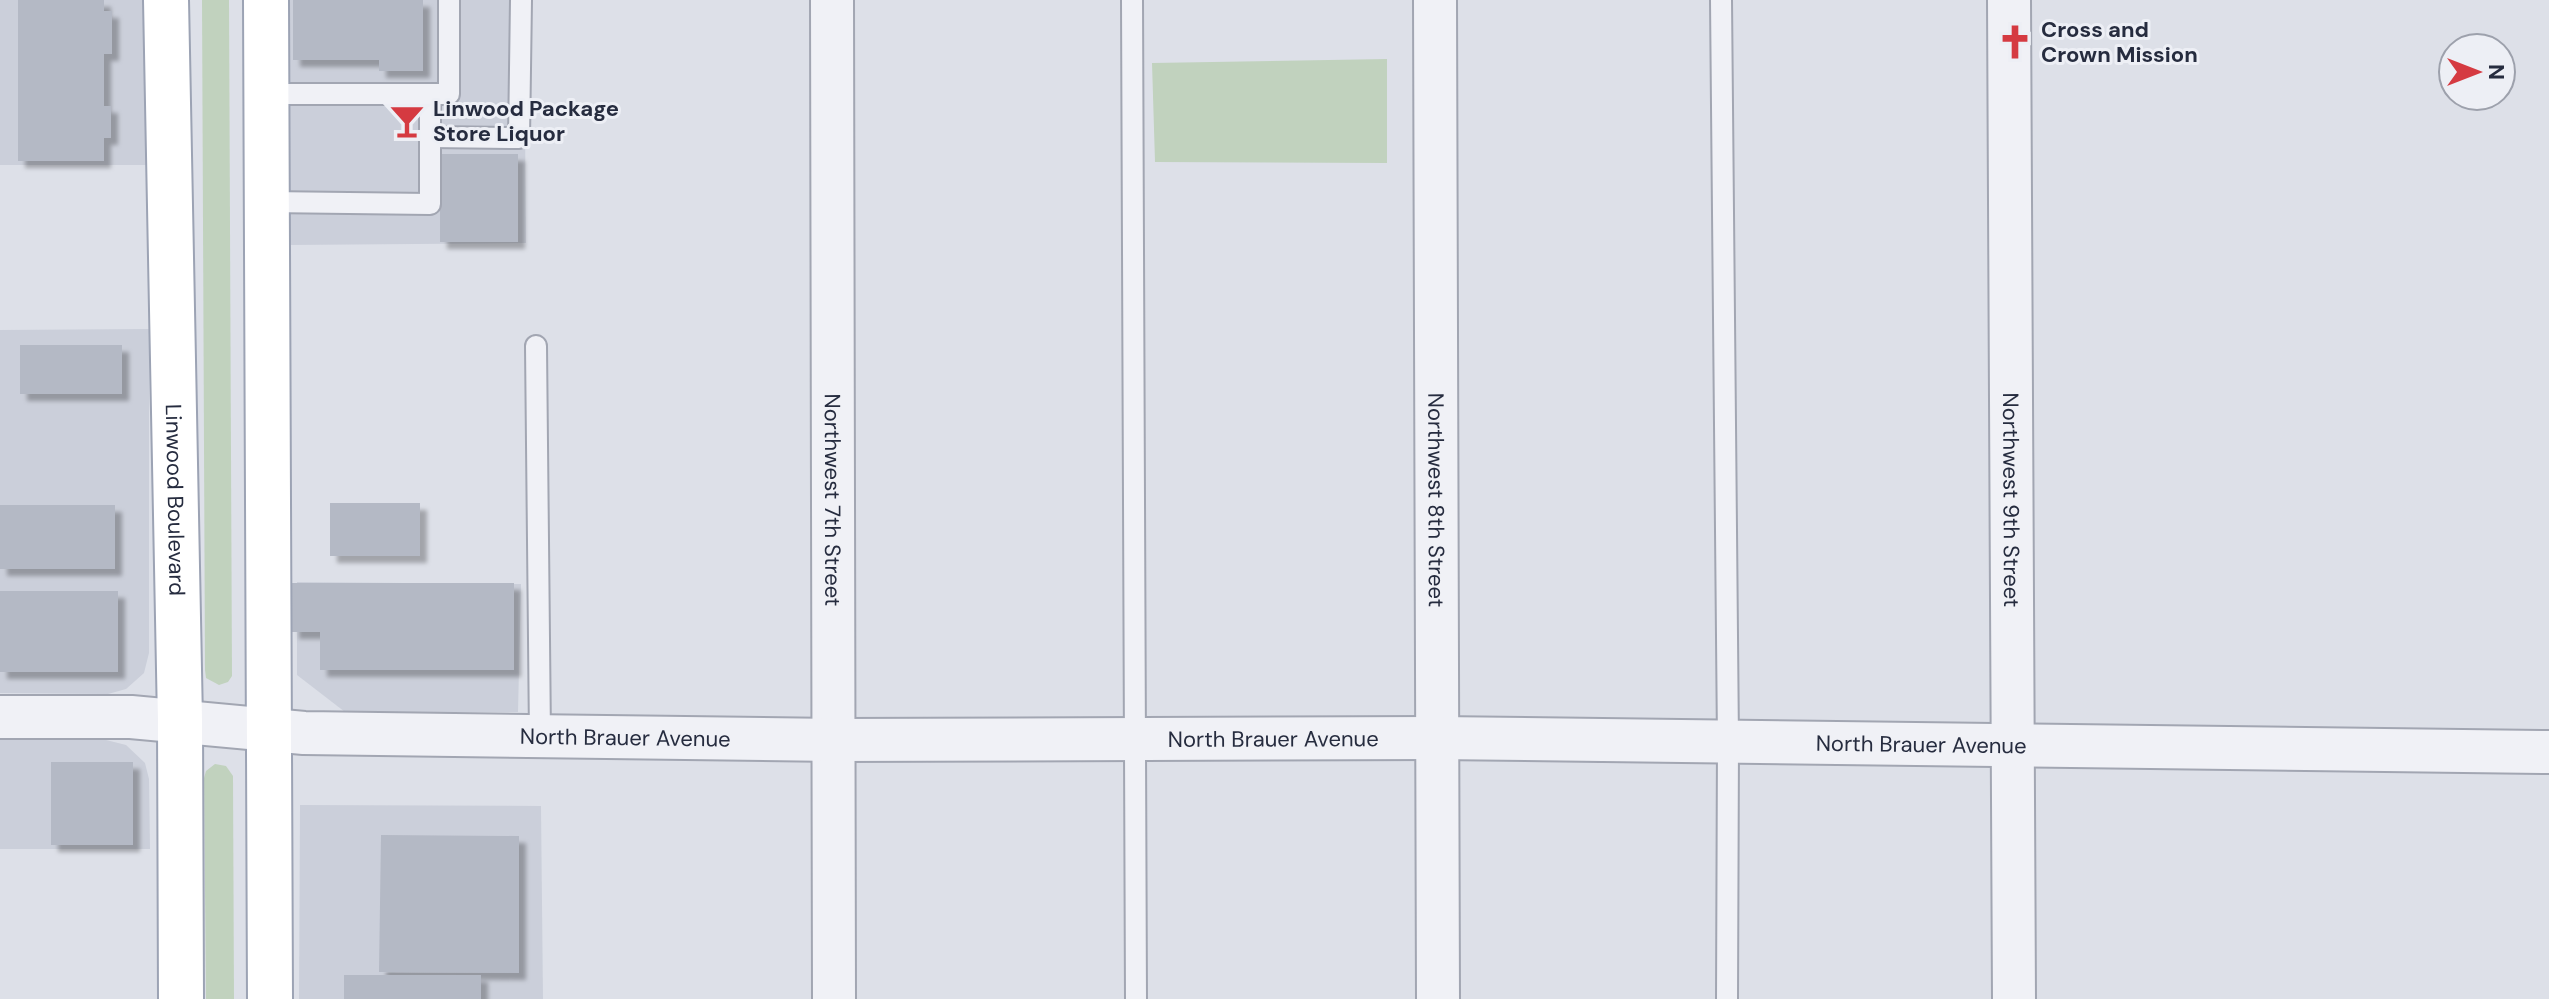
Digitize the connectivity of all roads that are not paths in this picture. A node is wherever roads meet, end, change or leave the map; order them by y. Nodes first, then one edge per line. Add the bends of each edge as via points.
1 (166, 0) edge
2 (266, 0) edge
3 (449, 0) edge
4 (521, 0) edge
5 (832, 0) edge
6 (1132, 0) edge
7 (1435, 0) edge
8 (1721, 0) edge
9 (2009, 0) edge
10 (266, 94) junction
11 (430, 94) junction
12 (431, 137) junction
13 (267, 202) junction
14 (536, 346) dead end
15 (0, 717) edge
16 (180, 721) junction
17 (270, 730) junction
18 (540, 736) junction
19 (1437, 738) junction
20 (1134, 739) junction
21 (836, 740) junction
22 (1728, 742) junction
23 (2013, 746) junction
24 (2549, 752) edge
25 (181, 999) edge
26 (270, 999) edge
27 (834, 999) edge
28 (1136, 999) edge
29 (1438, 999) edge
30 (1727, 999) edge
31 (2014, 999) edge

1 - 16 main road, Linwood Boulevard
2 - 10 main road
3 - 11 lane via 449,94
4 - 12 lane via 519,138
5 - 21 street, Northwest 7th Street
6 - 20 lane
7 - 19 street, Northwest 8th Street
8 - 22 lane
9 - 23 street, Northwest 9th Street
10 - 11 lane
10 - 13 main road
11 - 12 lane
12 - 13 lane via 430,204
13 - 17 main road
14 - 18 lane
15 - 16 street, North Brauer Avenue
16 - 17 street, North Brauer Avenue
16 - 25 main road, Linwood Boulevard
17 - 18 street, North Brauer Avenue
17 - 26 main road
18 - 21 street, North Brauer Avenue
19 - 20 street, North Brauer Avenue
19 - 22 street, North Brauer Avenue
19 - 29 street, Northwest 8th Street
20 - 21 street, North Brauer Avenue
20 - 28 lane
21 - 27 street, Northwest 7th Street
22 - 23 street, North Brauer Avenue
22 - 30 lane
23 - 24 street, North Brauer Avenue
23 - 31 street, Northwest 9th Street

